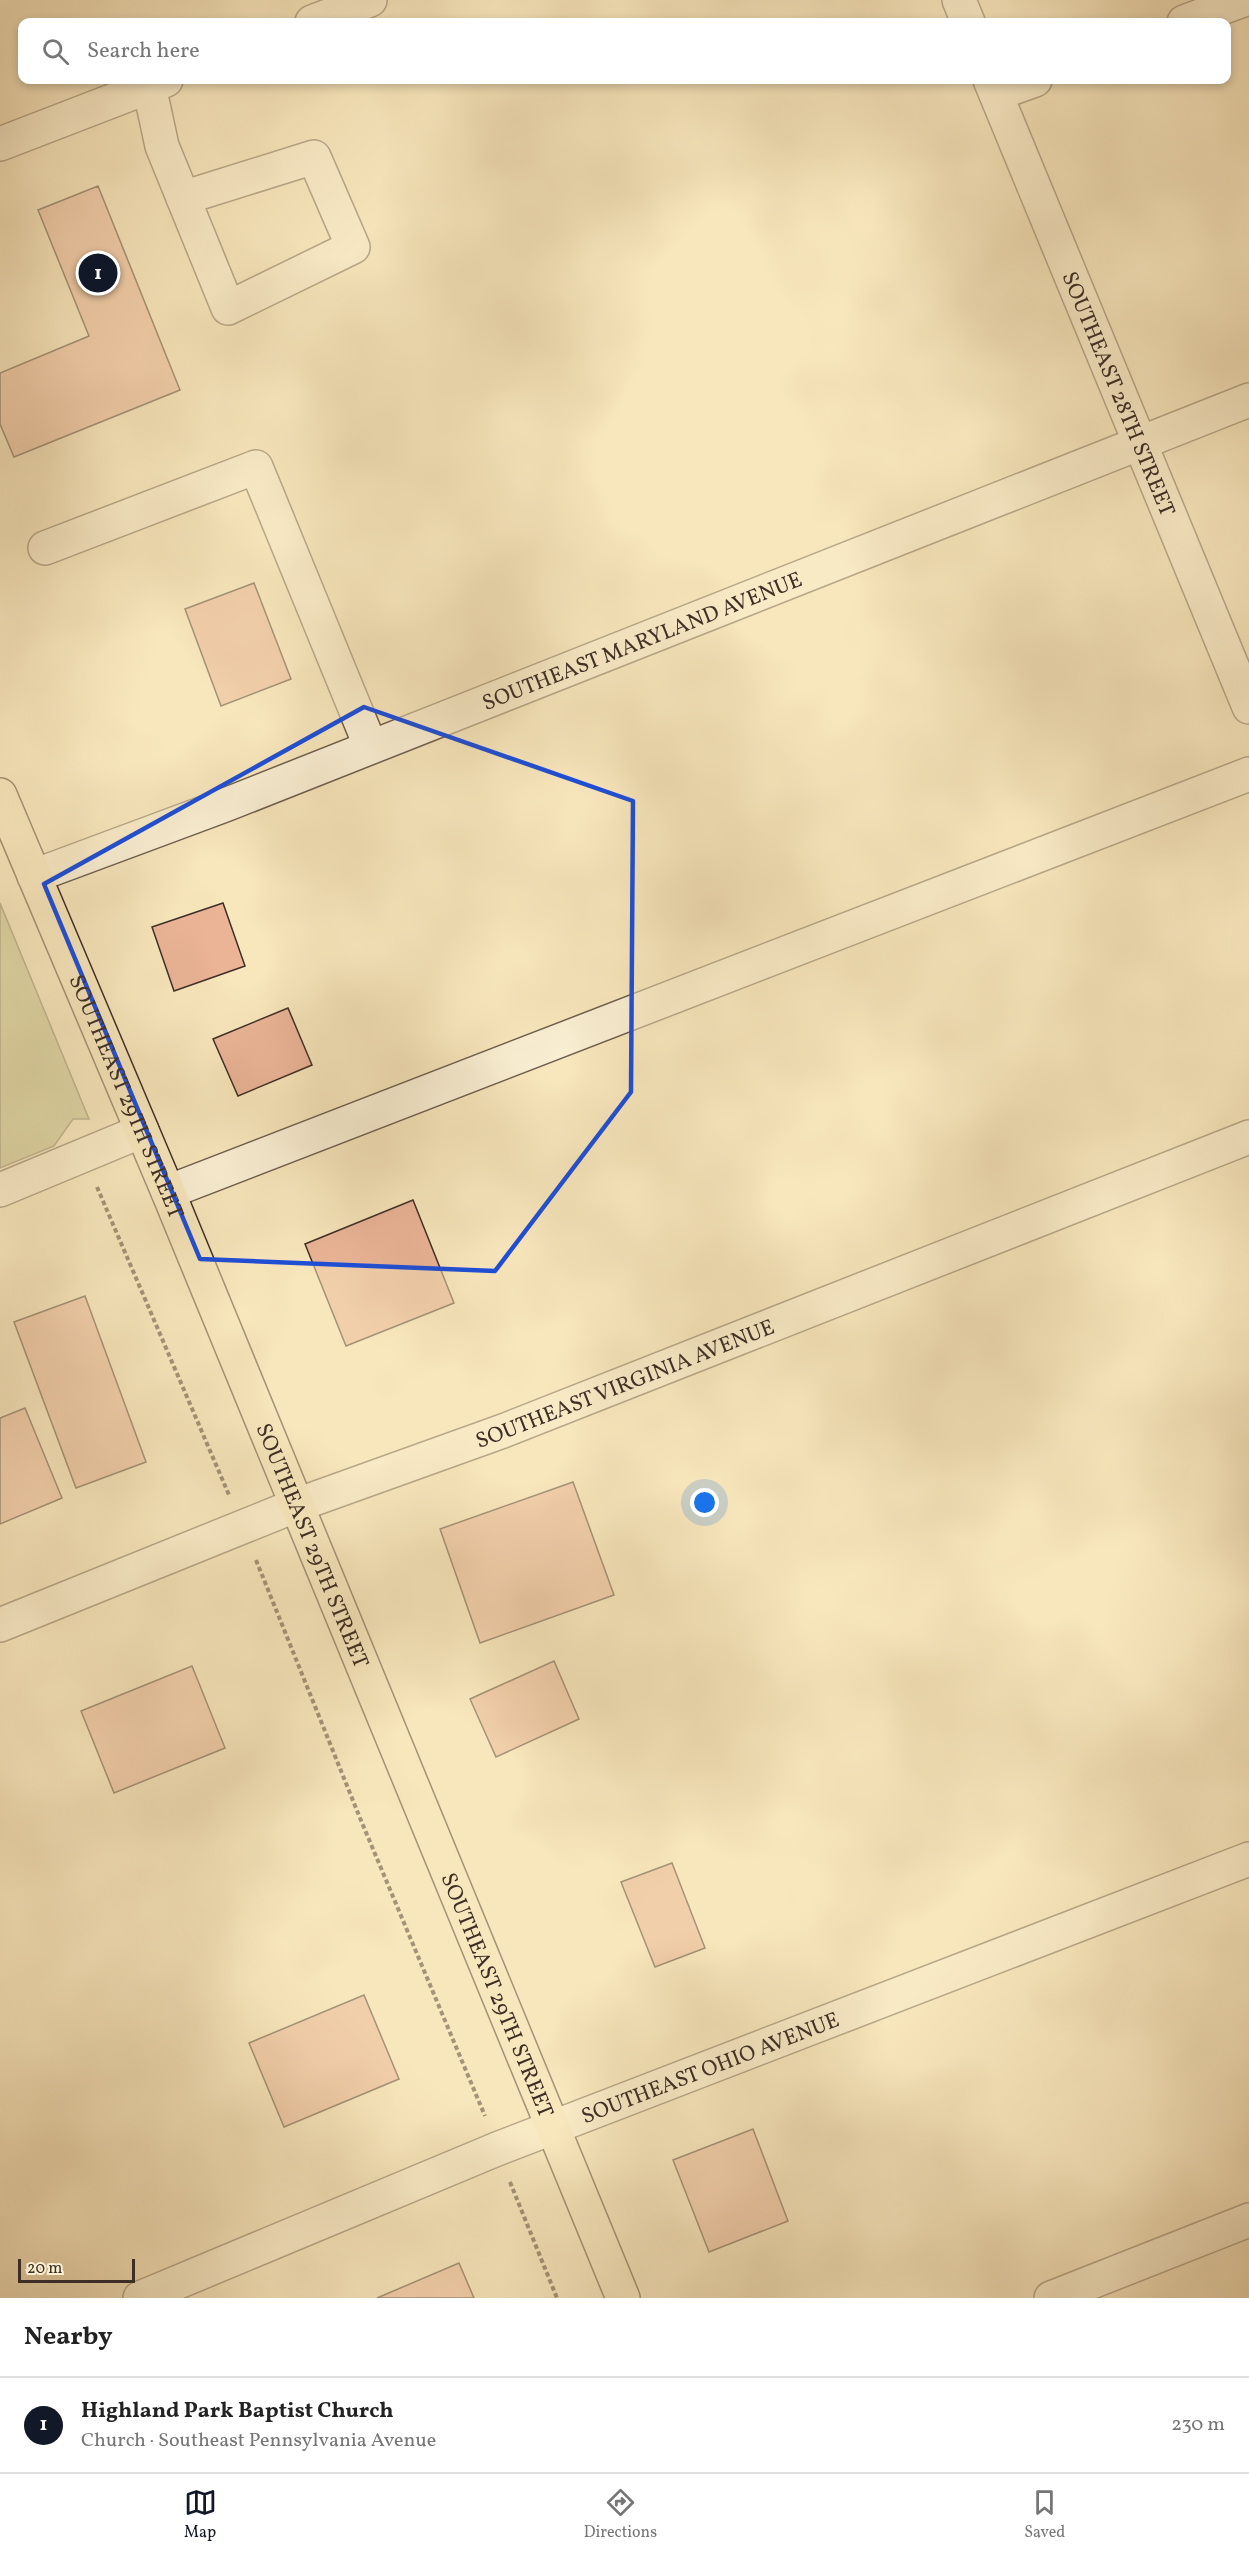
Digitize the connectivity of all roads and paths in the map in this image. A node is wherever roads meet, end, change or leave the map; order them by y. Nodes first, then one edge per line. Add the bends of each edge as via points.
1 (370, 0) edge
2 (959, 0) edge
3 (1243, 0) edge
4 (323, 18) edge
5 (966, 18) edge
6 (1195, 18) edge
7 (154, 84) edge
8 (157, 84) edge
9 (1011, 84) edge
10 (993, 87) edge
11 (0, 144) edge
12 (183, 198) junction
13 (1249, 400) edge
14 (1140, 442) junction
15 (45, 548) dead end
16 (1249, 707) edge
17 (370, 746) junction
18 (1249, 774) edge
19 (0, 795) edge
20 (34, 876) junction
21 (142, 1131) junction
22 (1249, 1137) edge
23 (84, 1155) junction
24 (0, 1190) edge
25 (168, 1192) junction
26 (297, 1505) junction
27 (243, 1527) junction
28 (0, 1624) edge
29 (1249, 1859) edge
30 (554, 2127) junction
31 (497, 2149) junction
32 (1249, 2220) edge
33 (140, 2298) edge
34 (557, 2298) edge
35 (623, 2298) edge
36 (1051, 2298) edge

1 - 4 street
2 - 5 street
3 - 6 street
7 - 11 street
8 - 12 street via 162,146
9 - 10 street
10 - 14 street, SOUTHEAST 28TH STREET
12 - 12 street via 228,308 353,247 314,157
13 - 14 street, SOUTHEAST MARYLAND AVENUE
14 - 16 street, SOUTHEAST 28TH STREET
14 - 17 street, SOUTHEAST MARYLAND AVENUE
15 - 17 street via 256,468
17 - 20 street, SOUTHEAST MARYLAND AVENUE
18 - 25 street
19 - 20 main road, SOUTHEAST 29TH STREET
20 - 21 main road, SOUTHEAST 29TH STREET
21 - 23 street
21 - 25 main road, SOUTHEAST 29TH STREET
22 - 26 street, SOUTHEAST VIRGINIA AVENUE via 514,1427
23 - 24 street
23 - 27 path
25 - 26 main road, SOUTHEAST 29TH STREET
26 - 27 street, SOUTHEAST VIRGINIA AVENUE
26 - 30 main road, SOUTHEAST 29TH STREET
27 - 28 street, SOUTHEAST VIRGINIA AVENUE
27 - 31 path
29 - 30 street, SOUTHEAST OHIO AVENUE
30 - 31 street, SOUTHEAST OHIO AVENUE
30 - 35 main road, SOUTHEAST 29TH STREET
31 - 33 street, SOUTHEAST OHIO AVENUE
31 - 34 path
32 - 36 street

